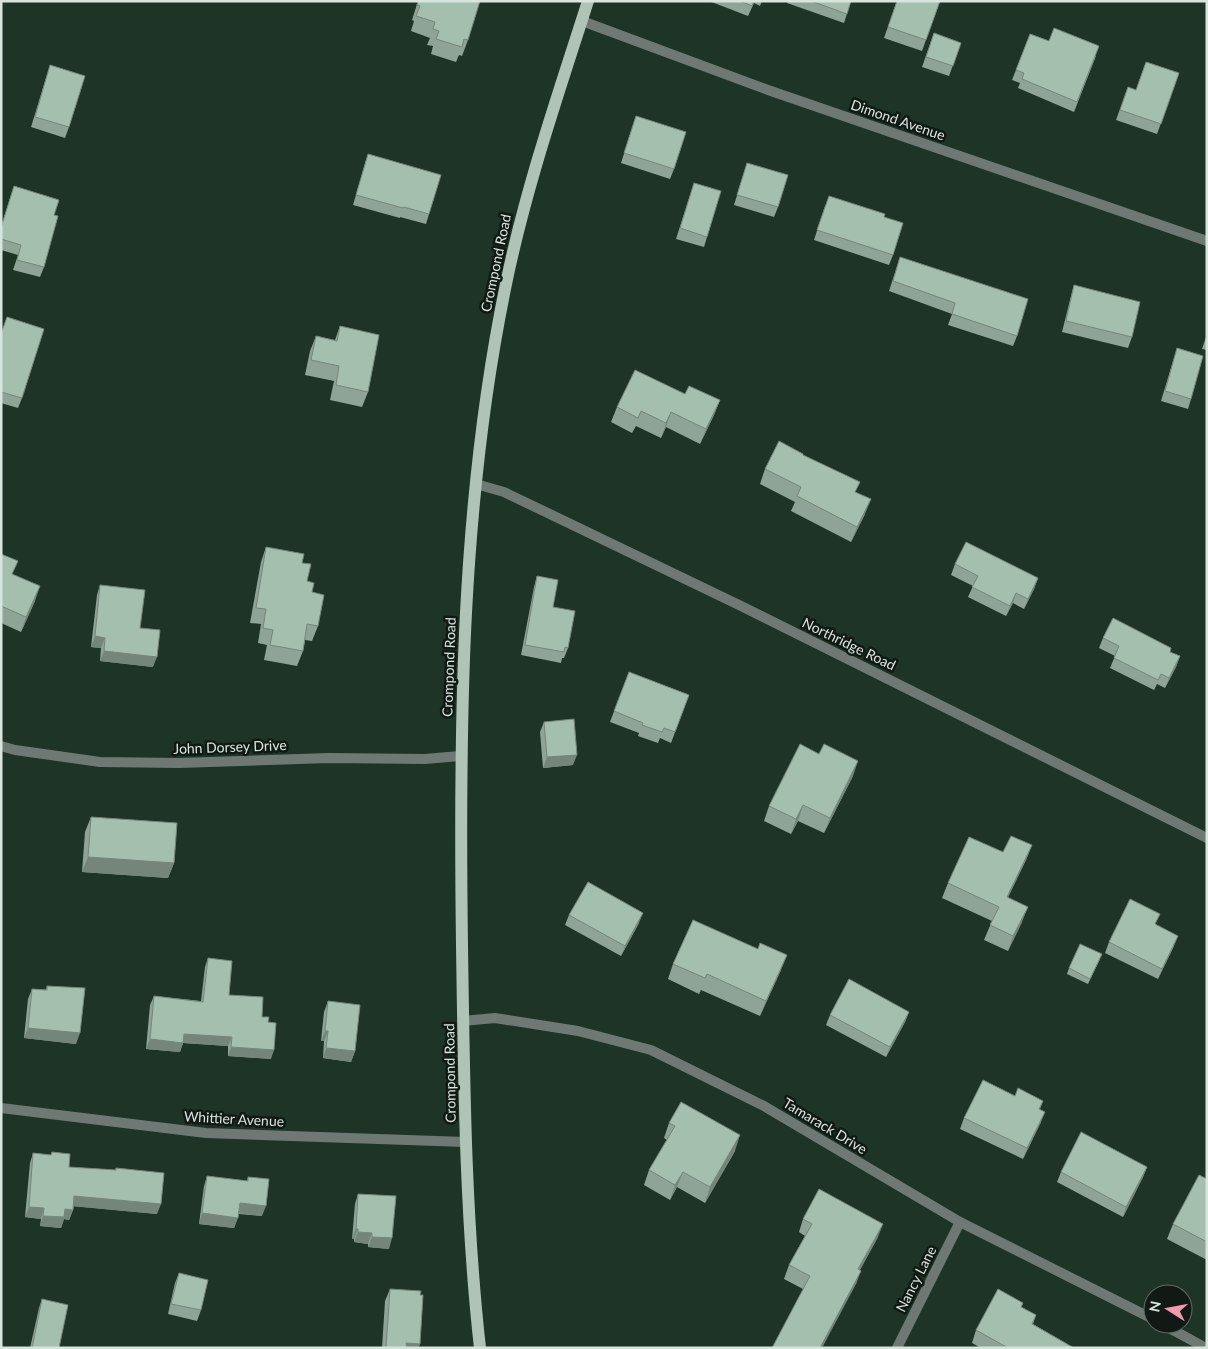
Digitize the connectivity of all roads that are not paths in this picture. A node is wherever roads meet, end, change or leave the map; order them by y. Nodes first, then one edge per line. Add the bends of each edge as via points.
1 (588, 1) edge
2 (582, 21) junction
3 (1207, 241) edge
4 (476, 484) junction
5 (1, 746) edge
6 (460, 756) junction
7 (1207, 838) edge
8 (463, 1021) junction
9 (1, 1108) edge
10 (466, 1142) junction
11 (960, 1222) junction
12 (1143, 1314) edge
13 (1180, 1334) edge
14 (480, 1348) edge
15 (897, 1348) edge
16 (1206, 1348) edge

1 - 2 main road, Crompond Road
2 - 3 street, Dimond Avenue via 768,90
2 - 4 main road, Crompond Road via 540,150 506,284
4 - 6 main road, Crompond Road via 463,660
4 - 7 street, Northridge Road via 504,492 728,599
5 - 6 street, John Dorsey Drive via 100,762 179,764
6 - 8 main road, Crompond Road
8 - 10 main road, Crompond Road
8 - 11 street, Tamarack Drive via 495,1018 578,1031 652,1050 764,1106
9 - 10 street, Whittier Avenue via 206,1133
10 - 14 main road, Crompond Road via 469,1228
11 - 12 street, Tamarack Drive
11 - 15 street, Nancy Lane
13 - 16 street

